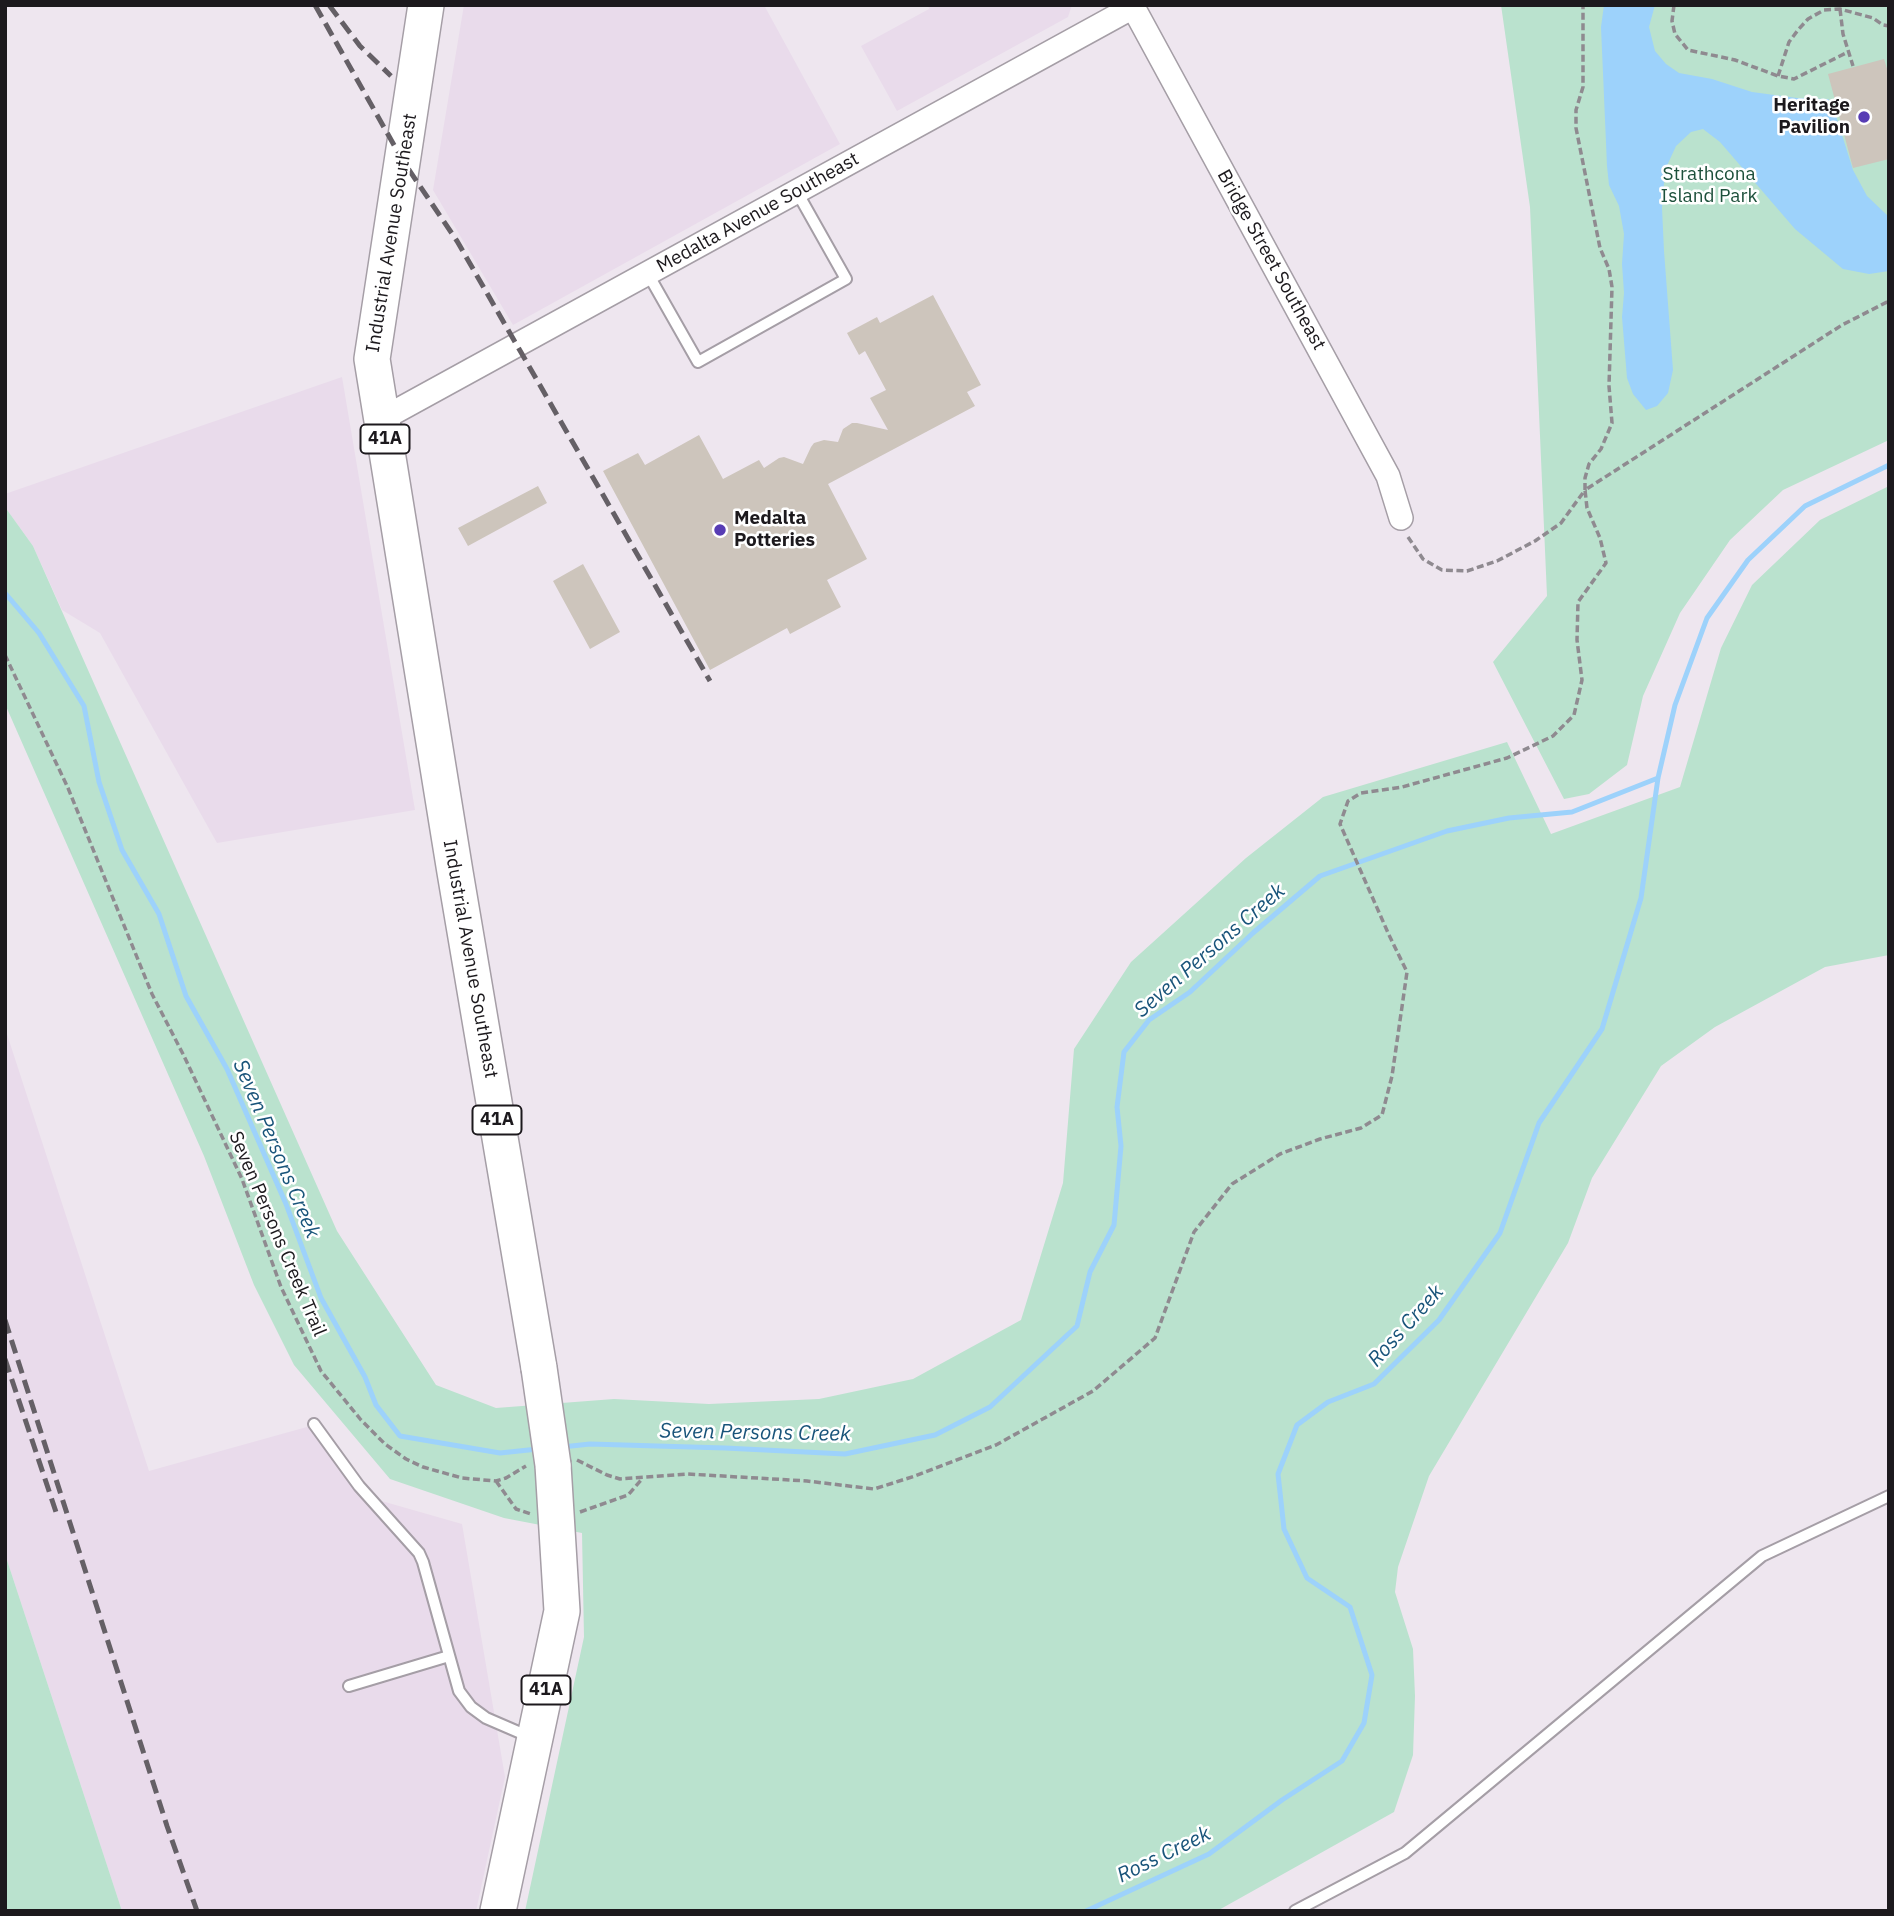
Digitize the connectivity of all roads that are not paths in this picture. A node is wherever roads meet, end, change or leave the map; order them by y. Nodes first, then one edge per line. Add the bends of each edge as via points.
1 (426, 5) edge
2 (1133, 6) edge
3 (797, 192) junction
4 (648, 274) junction
5 (382, 419) junction
6 (1401, 518) road end
7 (314, 1424) dead end
8 (1889, 1496) edge
9 (449, 1656) junction
10 (349, 1686) dead end
11 (536, 1739) junction
12 (498, 1911) edge
13 (1295, 1911) edge

1 - 5 main road, Industrial Avenue Southeast / 41A via 372,359
2 - 3 street, Medalta Avenue Southeast
2 - 6 street, Bridge Street Southeast via 1388,475
3 - 4 street, Medalta Avenue Southeast
3 - 4 lane via 846,279 698,362
4 - 5 street, Medalta Avenue Southeast
5 - 11 main road, Industrial Avenue Southeast / 41A, bridge via 553,1462 562,1611
7 - 9 lane via 359,1486 419,1553
8 - 13 lane via 1762,1556 1405,1853
9 - 10 lane
9 - 11 lane via 459,1691 471,1707
11 - 12 main road, Industrial Avenue Southeast / 41A

